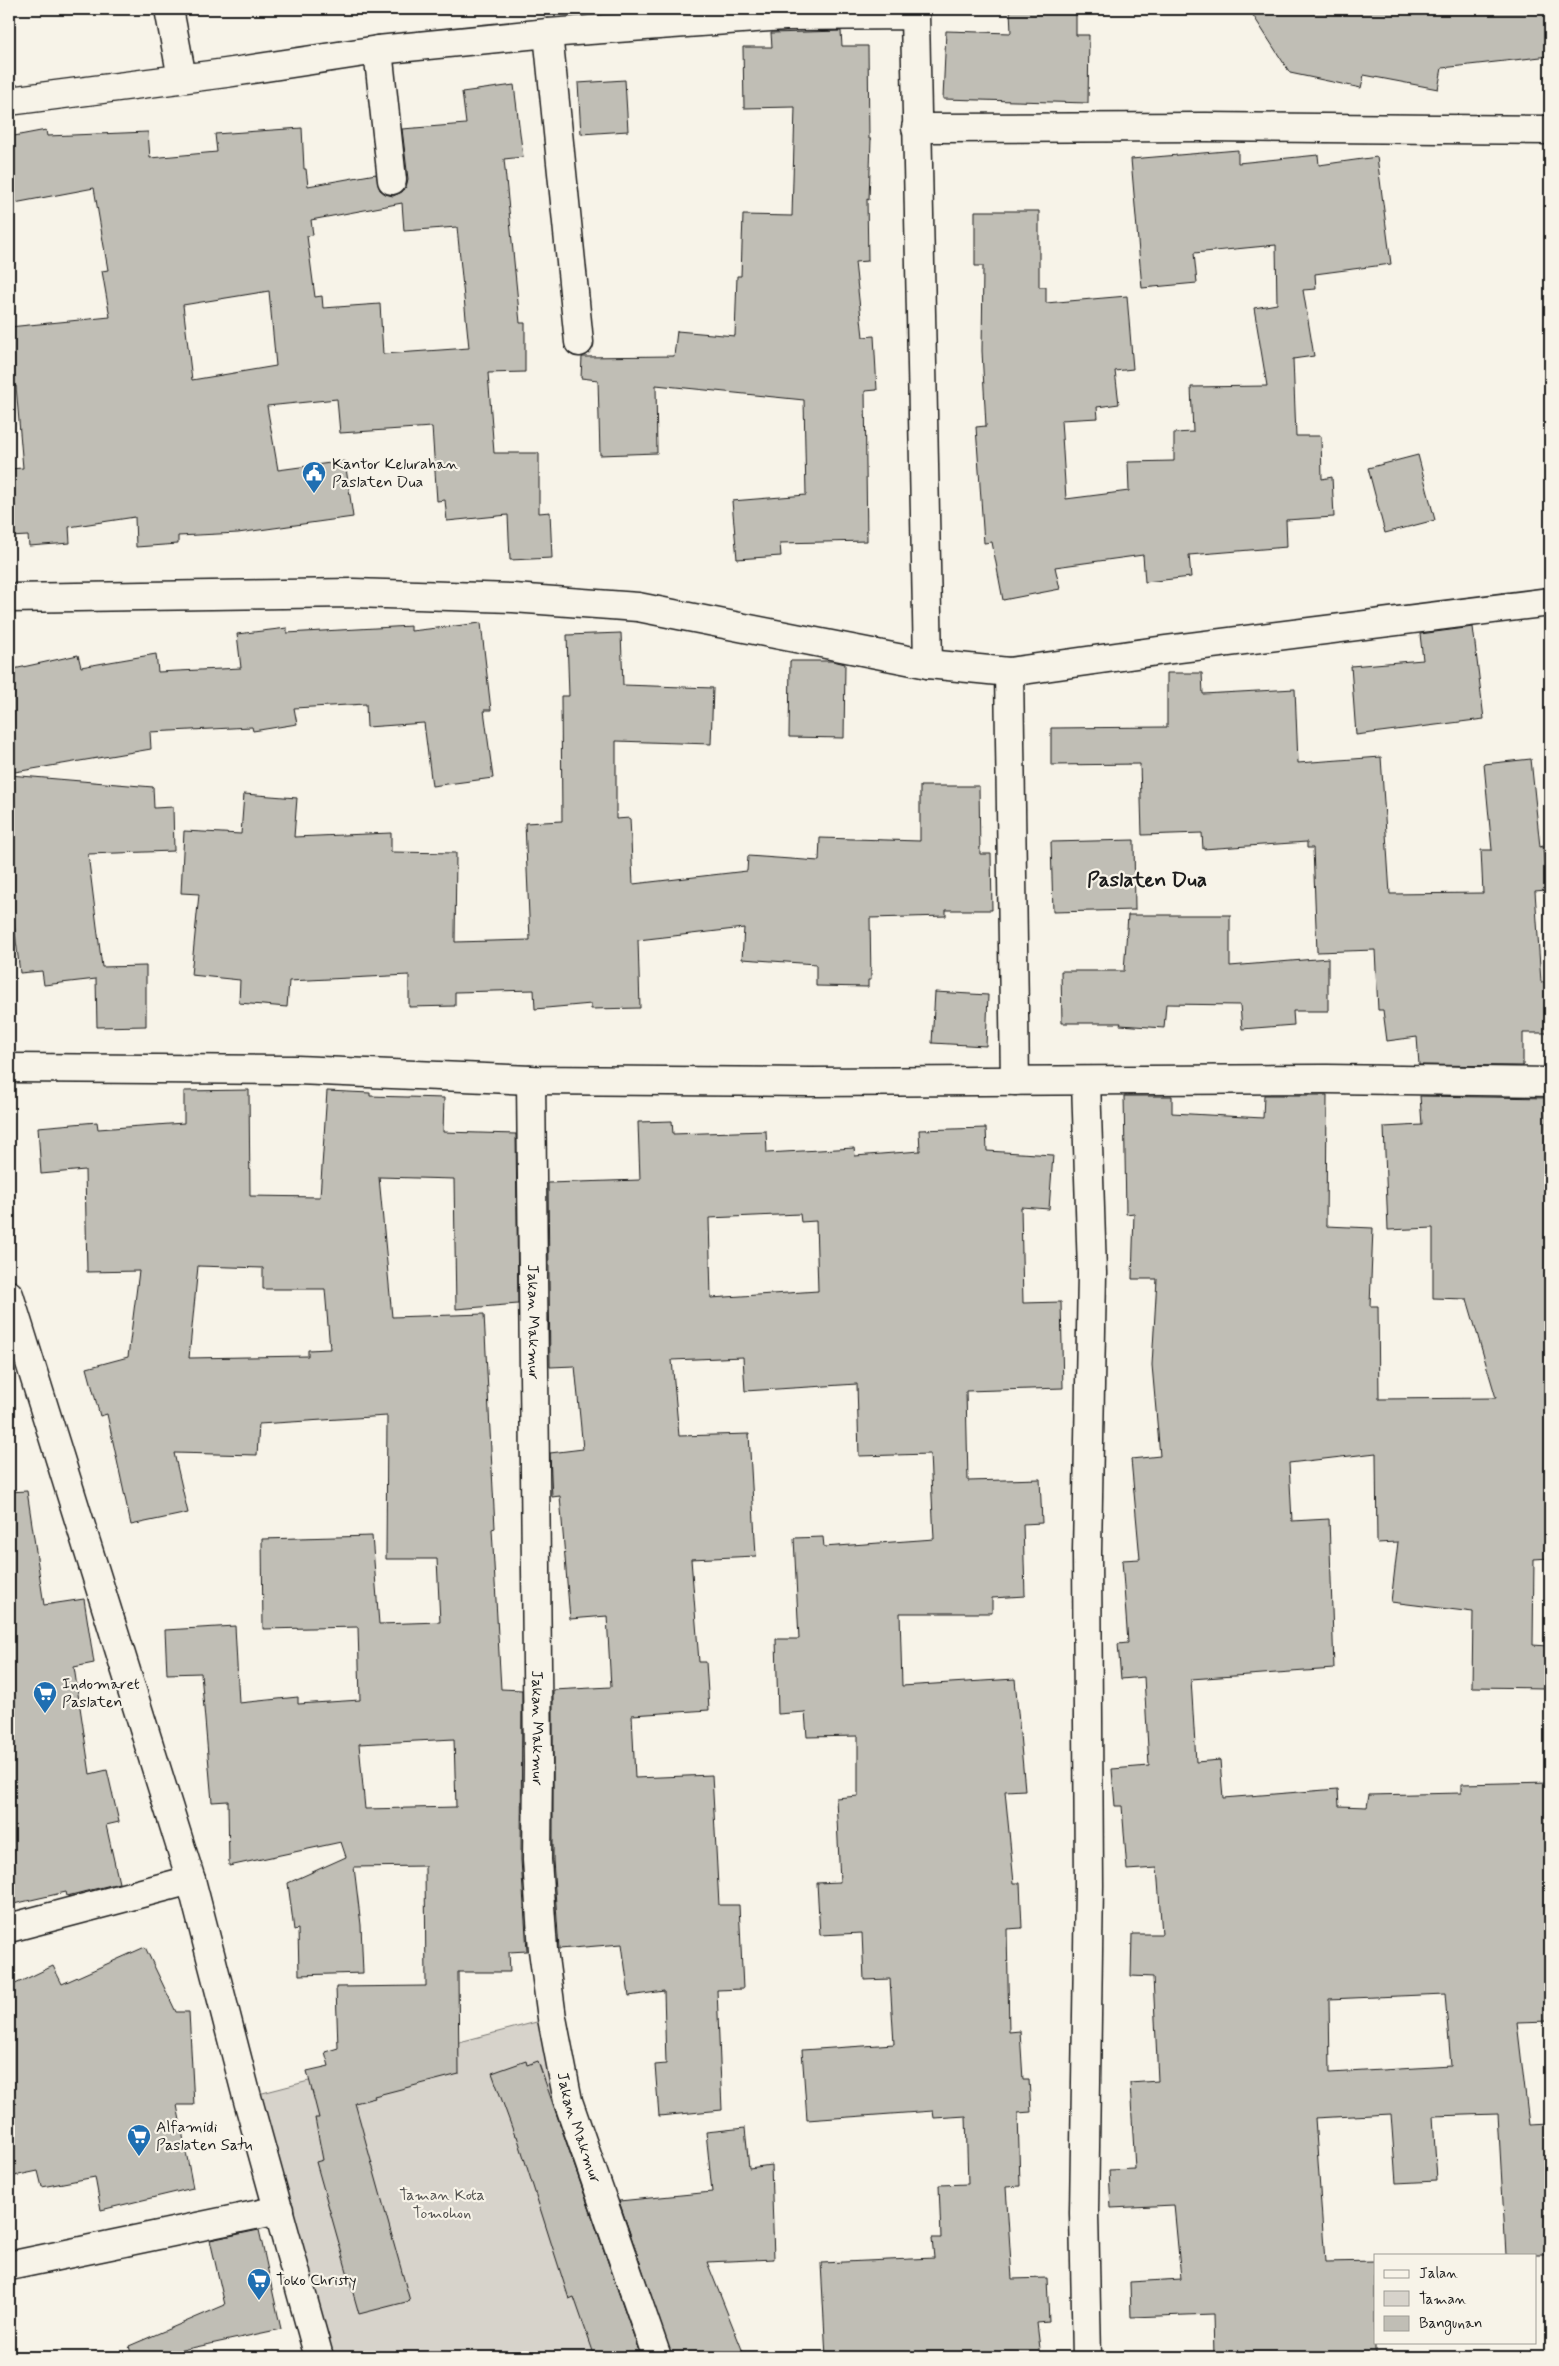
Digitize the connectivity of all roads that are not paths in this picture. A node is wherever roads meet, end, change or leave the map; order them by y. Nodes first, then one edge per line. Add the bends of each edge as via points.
1 (169, 9) edge
2 (915, 12) edge
3 (548, 33) junction
4 (378, 50) junction
5 (182, 78) junction
6 (9, 100) edge
7 (916, 128) junction
8 (1550, 130) edge
9 (392, 180) dead end
10 (579, 342) dead end
11 (9, 598) edge
12 (1549, 608) edge
13 (928, 664) junction
14 (1009, 672) junction
15 (9, 1068) edge
16 (531, 1080) junction
17 (1015, 1081) junction
18 (1086, 1081) junction
19 (1550, 1082) edge
20 (9, 1294) edge
21 (19, 1365) edge
22 (191, 1880) junction
23 (9, 1928) edge
24 (280, 2210) junction
25 (9, 2266) edge
26 (319, 2357) edge
27 (657, 2357) edge
28 (1087, 2357) edge

1 - 5 street
2 - 3 street via 785,16
2 - 7 street
3 - 4 street
3 - 10 street
4 - 5 street
4 - 9 street
5 - 6 street
7 - 8 street
7 - 13 street
11 - 13 street via 353,593 513,598 638,607
12 - 14 street via 1165,650
13 - 14 street
14 - 17 street
15 - 16 street via 297,1070
16 - 17 street
16 - 27 street, Jakan Makmur via 537,1860 543,1950 568,2101
17 - 18 street
18 - 19 street via 1327,1079
18 - 28 street via 1092,1273 1084,2213
20 - 21 street
21 - 22 street
22 - 23 street
22 - 24 street
24 - 25 street
24 - 26 street

